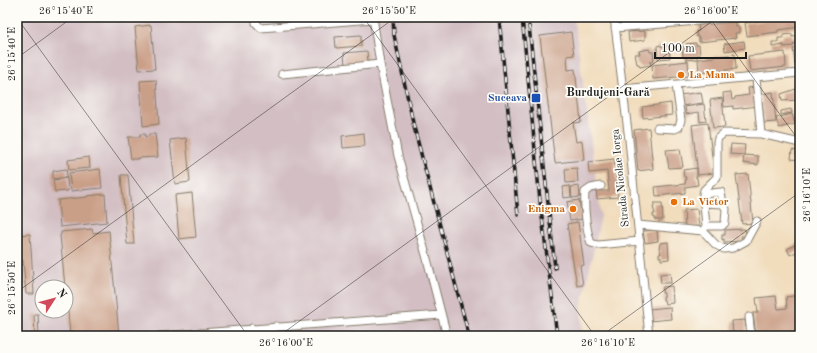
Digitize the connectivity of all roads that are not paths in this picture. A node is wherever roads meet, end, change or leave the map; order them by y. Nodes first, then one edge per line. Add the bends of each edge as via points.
1 (256, 17) edge
2 (614, 17) edge
3 (745, 17) edge
4 (373, 18) edge
5 (615, 28) junction
6 (380, 64) junction
7 (800, 73) edge
8 (282, 74) dead end
9 (756, 78) junction
10 (676, 85) junction
11 (622, 89) junction
12 (657, 128) dead end
13 (761, 134) junction
14 (800, 143) edge
15 (601, 186) dead end
16 (703, 194) junction
17 (704, 203) junction
18 (723, 204) junction
19 (757, 221) dead end
20 (638, 225) junction
21 (704, 228) junction
22 (640, 241) junction
23 (441, 314) junction
24 (749, 317) dead end
25 (276, 326) junction
26 (252, 328) junction
27 (158, 336) edge
28 (263, 336) edge
29 (269, 336) edge
30 (446, 336) edge
31 (649, 336) edge
32 (751, 336) edge

1 - 4 street via 256,23 261,28
2 - 5 street, Strada Nicolae Iorga
3 - 5 street
4 - 6 street
5 - 11 street, Strada Nicolae Iorga
6 - 8 street
6 - 23 street via 398,156
7 - 9 street
9 - 10 street
9 - 13 street
10 - 11 street
10 - 12 street via 681,120 679,127
11 - 20 street, Strada Nicolae Iorga
13 - 14 street
13 - 16 street via 724,133 718,138 718,174
15 - 22 street via 585,192 588,236 591,242 598,245
16 - 17 street
16 - 18 street via 721,192
17 - 18 street
17 - 21 street
18 - 21 street via 726,209 725,223 722,226
19 - 21 street via 746,241 733,248 724,249 716,245
20 - 21 street
20 - 22 street, Strada Nicolae Iorga
22 - 31 street, Strada Nicolae Iorga
23 - 25 street
23 - 30 street
24 - 32 street
25 - 26 street
25 - 29 street
26 - 27 street
26 - 28 street

